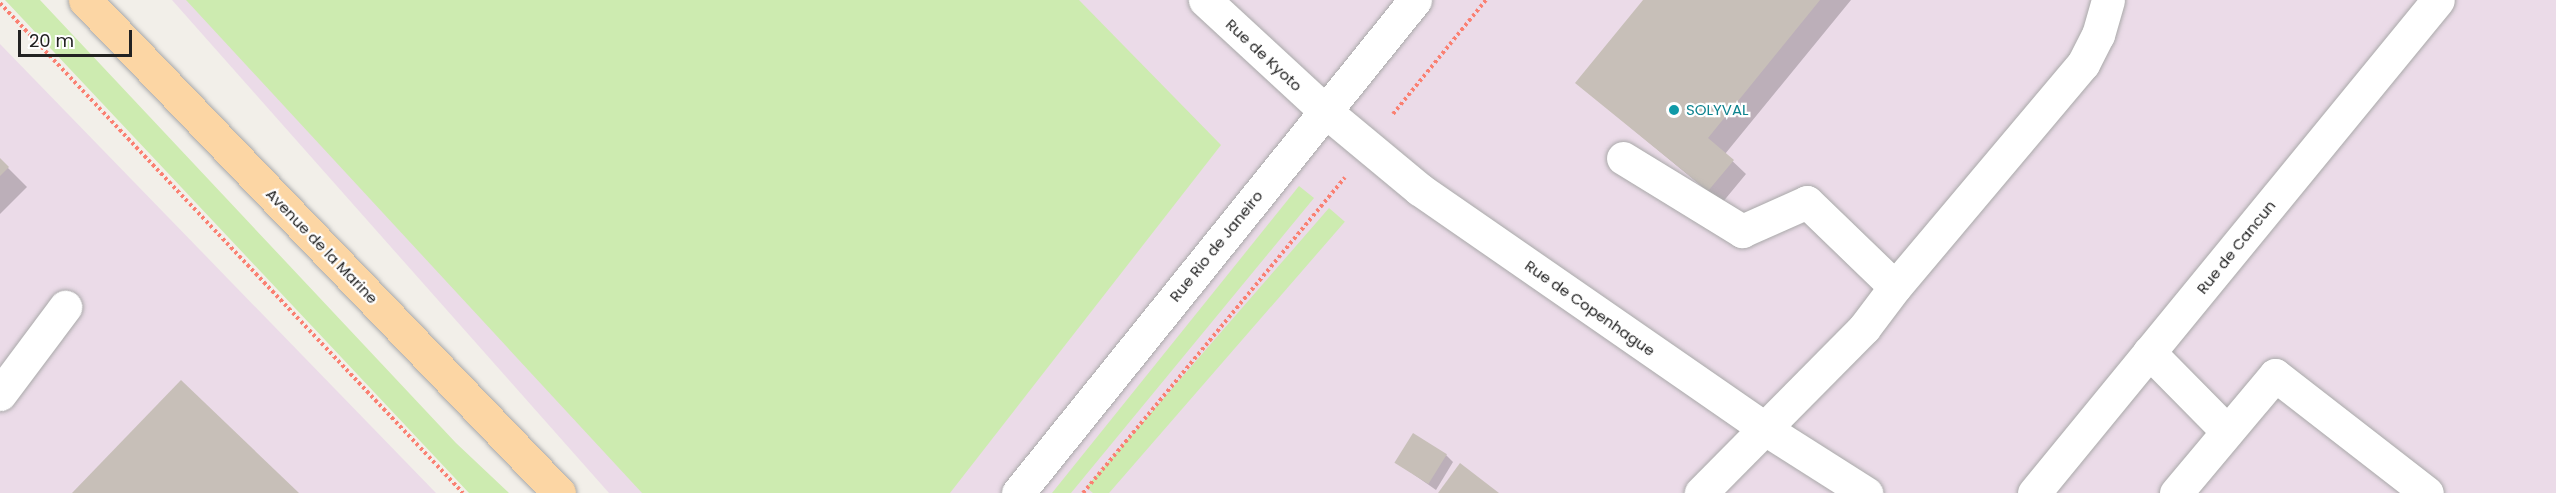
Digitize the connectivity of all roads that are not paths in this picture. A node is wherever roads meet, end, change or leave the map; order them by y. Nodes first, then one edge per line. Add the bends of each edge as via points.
1 (85, 0) edge
2 (1205, 0) edge
3 (1415, 0) edge
4 (2108, 0) edge
5 (2438, 0) edge
6 (1324, 110) junction
7 (1623, 158) dead end
8 (1894, 287) junction
9 (65, 307) dead end
10 (2149, 352) junction
11 (0, 394) edge
12 (1765, 429) junction
13 (2227, 431) junction
14 (559, 493) edge
15 (1018, 493) edge
16 (1701, 493) edge
17 (1866, 493) edge
18 (2034, 493) edge
19 (2175, 493) edge
20 (2427, 493) edge

1 - 14 main road, Avenue de la Marine
2 - 6 lane, Rue de Kyoto
3 - 6 lane, Rue Rio de Janeiro
4 - 8 lane via 2098,35 2083,64
5 - 10 lane, Rue de Cancun
6 - 12 lane, Rue de Copenhague via 1419,189
6 - 15 lane, Rue Rio de Janeiro
7 - 8 lane via 1742,231 1807,202
8 - 12 lane via 1864,328
9 - 11 lane
10 - 13 lane
10 - 18 lane, Rue de Cancun
12 - 16 lane
12 - 17 lane, Rue de Copenhague
13 - 19 lane
13 - 20 lane via 2275,375

